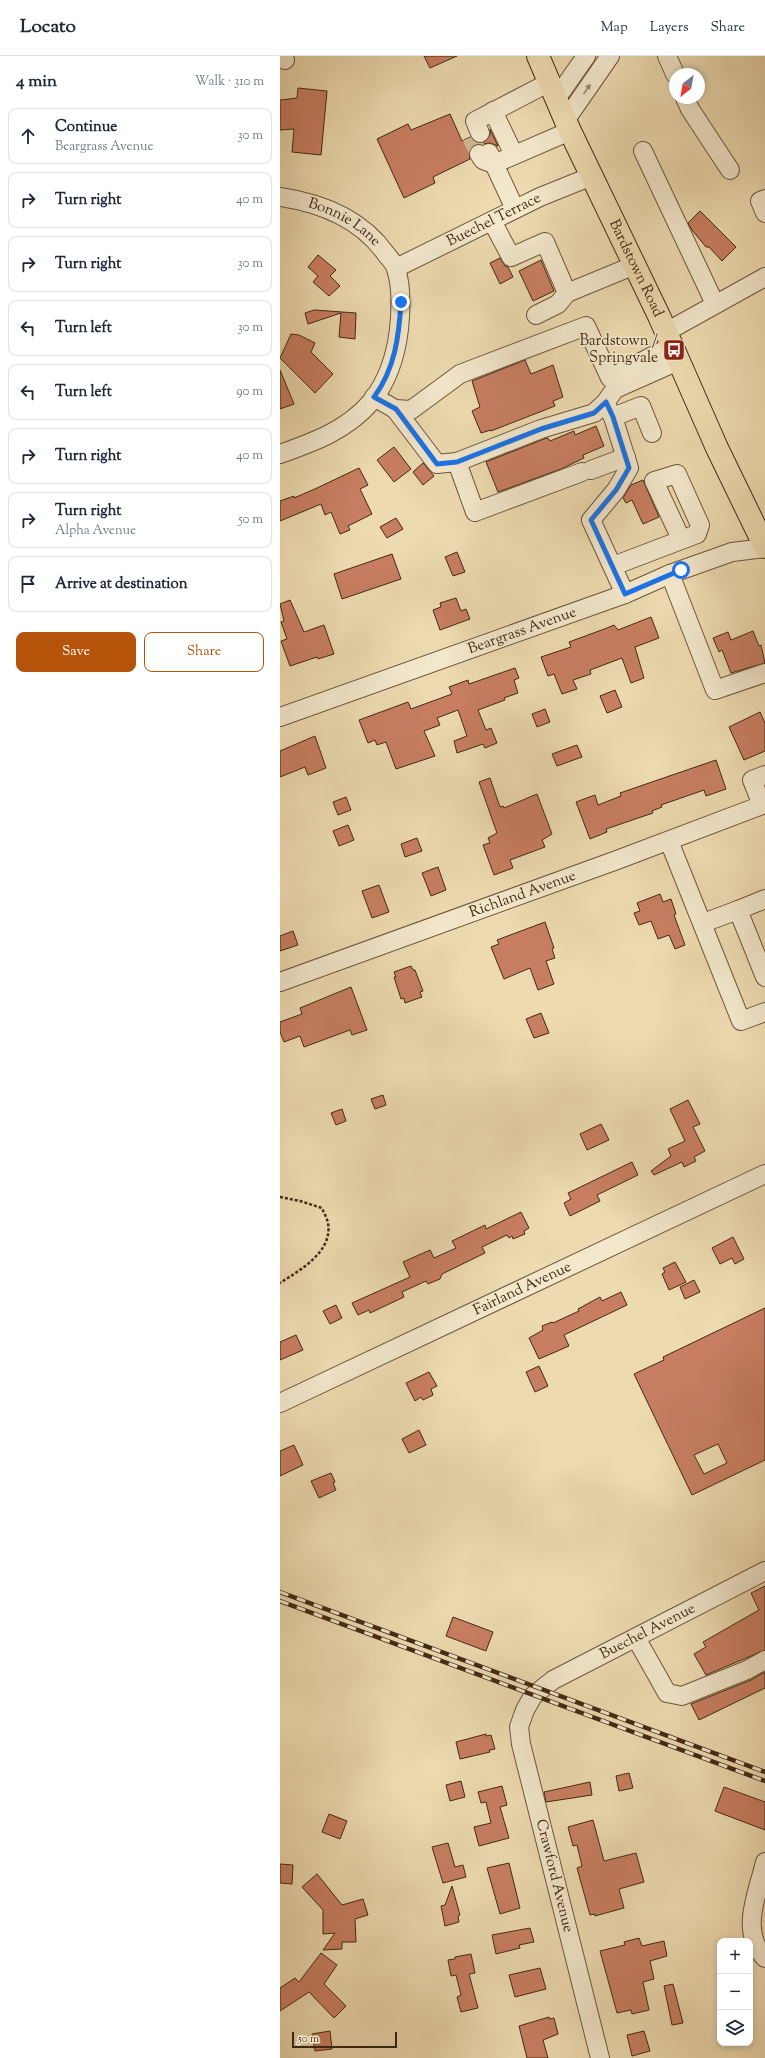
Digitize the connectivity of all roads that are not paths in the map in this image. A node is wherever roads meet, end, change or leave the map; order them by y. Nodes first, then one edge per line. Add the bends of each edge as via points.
1 (538, 56) edge
2 (586, 56) edge
3 (610, 56) edge
4 (667, 56) edge
5 (672, 68) edge
6 (553, 90) junction
7 (688, 104) edge
8 (493, 111) junction
9 (568, 126) junction
10 (475, 130) dead end
11 (644, 151) dead end
12 (514, 155) junction
13 (730, 170) dead end
14 (592, 176) junction
15 (280, 197) edge
16 (765, 198) edge
17 (515, 209) junction
18 (765, 212) edge
19 (492, 221) junction
20 (635, 265) junction
21 (396, 268) junction
22 (765, 277) edge
23 (567, 293) junction
24 (715, 304) junction
25 (536, 315) dead end
26 (672, 346) junction
27 (374, 397) junction
28 (611, 397) junction
29 (396, 409) junction
30 (652, 433) dead end
31 (280, 454) edge
32 (457, 462) junction
33 (627, 463) junction
34 (765, 547) edge
35 (613, 566) junction
36 (670, 574) junction
37 (625, 594) junction
38 (765, 673) edge
39 (280, 717) edge
40 (765, 775) edge
41 (763, 804) edge
42 (669, 841) junction
43 (765, 899) edge
44 (738, 910) junction
45 (703, 923) junction
46 (765, 977) edge
47 (280, 982) edge
48 (765, 1012) edge
49 (765, 1174) edge
50 (280, 1403) edge
51 (765, 1571) edge
52 (636, 1638) junction
53 (765, 1660) edge
54 (533, 1696) joint
55 (765, 1862) edge
56 (765, 1958) edge
57 (600, 2058) edge

1 - 6 main road, Bardstown Road
2 - 6 street
9 -> 3 street
4 - 5 street
6 - 8 street
6 - 9 main road, Bardstown Road
7 - 13 street
8 - 10 street
8 - 12 street
9 - 12 street
9 - 14 main road, Bardstown Road
11 - 24 street
12 - 17 street via 487,156
14 - 17 street, Buechel Terrace
14 - 20 main road, Bardstown Road
15 - 21 street, Bonnie Lane via 303,200 339,214 370,234
16 - 18 street via 760,201
17 - 19 street, Buechel Terrace
19 - 21 street, Buechel Terrace
19 - 23 street via 511,257 545,242
20 - 23 street
20 - 26 main road, Bardstown Road
21 - 27 street via 401,302 398,335 386,377
22 - 24 street
23 - 25 street via 558,304
24 - 26 street
26 - 28 street
26 - 34 main road, Bardstown Road
27 - 29 street
27 - 31 street via 361,412 342,427 321,439
28 - 29 street via 586,326 460,374 411,410
28 - 30 street via 641,406
28 - 32 street via 594,413 541,429
28 - 33 street
29 - 32 street via 437,464
32 - 33 street via 475,512 587,471
33 - 35 street via 616,490 591,520
33 - 35 street via 644,471 654,481 677,474 700,525 697,534
34 - 36 street, Beargrass Avenue via 732,552
35 - 37 street
36 - 37 street, Beargrass Avenue
36 - 38 street via 715,690
37 - 39 street, Beargrass Avenue
40 - 41 street via 752,780
41 - 42 street, Richland Avenue
42 - 45 street
42 - 47 street, Richland Avenue
43 - 44 street
44 - 45 street
44 - 46 street
45 - 48 street via 741,1021
49 - 50 street, Fairland Avenue
51 - 52 street, Buechel Avenue
52 - 53 street via 667,1693 682,1696 747,1670
52 - 54 street, Buechel Avenue via 553,1680
54 - 57 street, Crawford Avenue via 519,1727 521,1744
55 - 56 street via 758,1893 752,1906 751,1922 758,1951

